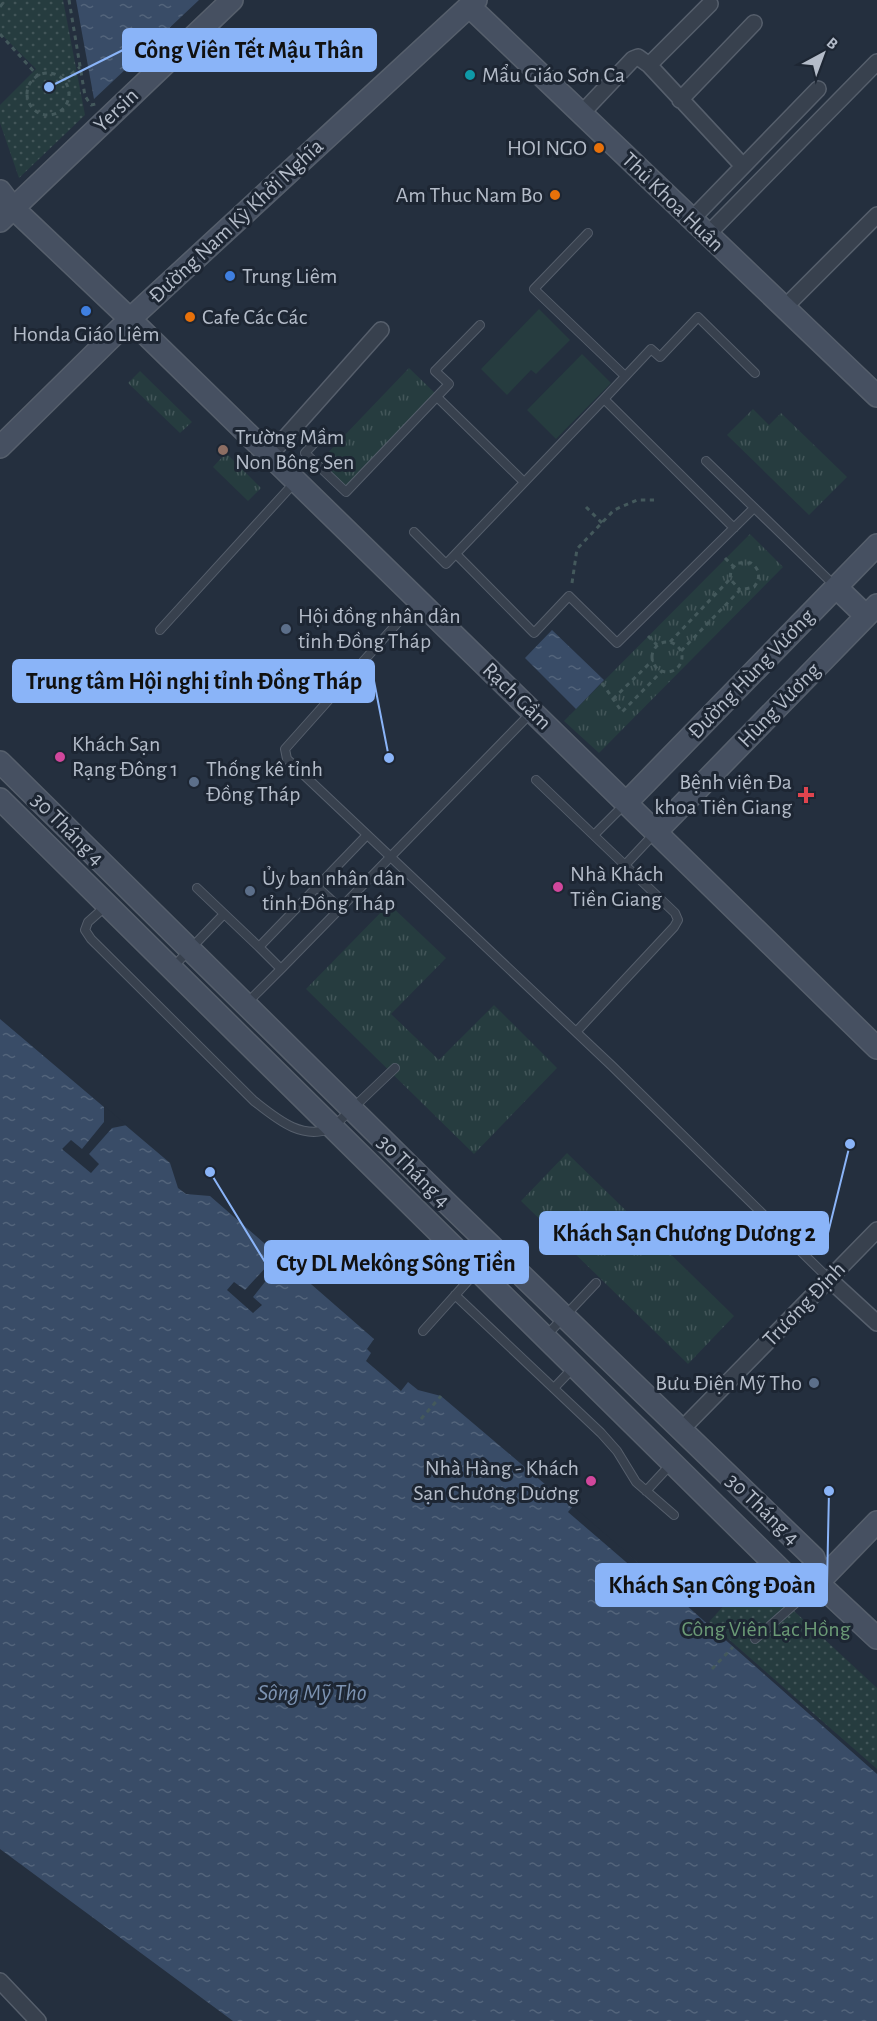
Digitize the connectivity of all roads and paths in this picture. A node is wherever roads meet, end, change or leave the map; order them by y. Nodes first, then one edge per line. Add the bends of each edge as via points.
1 (5, 0) edge
2 (69, 0) edge
3 (232, 0) edge
4 (472, 3) edge
5 (710, 4) dead end
6 (0, 7) edge
7 (754, 23) dead end
8 (0, 34) edge
9 (877, 62) edge
10 (649, 65) junction
11 (80, 67) junction
12 (38, 76) junction
13 (64, 80) junction
14 (818, 89) dead end
15 (680, 100) junction
16 (99, 103) dead end
17 (581, 114) junction
18 (743, 166) junction
19 (0, 190) edge
20 (7, 215) edge
21 (877, 215) edge
22 (691, 220) junction
23 (588, 233) dead end
24 (707, 235) junction
25 (784, 309) junction
26 (130, 319) junction
27 (480, 325) dead end
28 (381, 330) dead end
29 (755, 373) dead end
30 (625, 376) junction
31 (875, 391) edge
32 (437, 396) junction
33 (604, 399) junction
34 (316, 441) dead end
35 (0, 447) edge
36 (269, 456) junction
37 (706, 461) dead end
38 (296, 481) junction
39 (524, 482) junction
40 (654, 500) dead end
41 (586, 507) dead end
42 (754, 508) junction
43 (602, 523) dead end
44 (734, 528) junction
45 (414, 532) dead end
46 (877, 545) edge
47 (456, 554) junction
48 (725, 558) dead end
49 (733, 566) junction
50 (730, 579) junction
51 (572, 583) dead end
52 (836, 587) junction
53 (740, 590) junction
54 (418, 600) junction
55 (872, 610) edge
56 (160, 630) dead end
57 (648, 636) dead end
58 (670, 642) junction
59 (657, 645) junction
60 (681, 651) junction
61 (652, 660) junction
62 (662, 671) junction
63 (602, 683) dead end
64 (613, 699) junction
65 (533, 712) junction
66 (2, 766) edge
67 (536, 780) dead end
68 (0, 799) edge
69 (626, 803) junction
70 (656, 832) junction
71 (367, 835) junction
72 (594, 836) junction
73 (391, 858) junction
74 (625, 865) junction
75 (126, 887) junction
76 (317, 887) junction
77 (197, 888) dead end
78 (106, 906) junction
79 (342, 910) junction
80 (224, 914) junction
81 (259, 947) junction
82 (190, 951) junction
83 (171, 969) junction
84 (281, 969) junction
85 (245, 1005) junction
86 (576, 1032) junction
87 (877, 1048) edge
88 (395, 1068) dead end
89 (352, 1109) junction
90 (332, 1128) junction
91 (451, 1207) junction
92 (432, 1226) junction
93 (877, 1230) edge
94 (478, 1270) junction
95 (829, 1279) junction
96 (596, 1283) dead end
97 (455, 1295) junction
98 (566, 1317) junction
99 (877, 1323) edge
100 (423, 1330) dead end
101 (545, 1337) junction
102 (575, 1366) junction
103 (554, 1388) junction
104 (441, 1396) dead end
105 (421, 1419) dead end
106 (681, 1430) junction
107 (667, 1457) junction
108 (646, 1491) junction
109 (674, 1515) dead end
110 (877, 1522) edge
111 (818, 1583) junction
112 (877, 1638) edge
113 (755, 1639) dead end
114 (734, 1647) dead end
115 (712, 1670) dead end
116 (0, 1981) edge
117 (38, 2021) edge

1 - 6 path
2 - 11 path
3 - 20 main road, Yersin
4 - 17 main road, Thủ Khoa Huân
4 - 26 main road, Đường Nam Kỳ Khởi Nghĩa
5 - 10 street
7 - 15 street
8 - 12 path
9 - 24 street
10 - 15 street
10 - 17 street via 638,57 633,59
11 - 13 path
11 - 16 path via 85,96 91,105
12 - 13 path via 52,74
12 - 13 path via 27,92 31,105 42,113 55,114 65,105 69,93
14 - 18 street
15 - 18 street
17 - 22 main road, Thủ Khoa Huân
18 - 22 street
19 - 20 main road, Rạch Gầm
20 - 26 main road, Rạch Gầm
21 - 25 street
22 - 24 main road, Thủ Khoa Huân
23 - 30 lane via 534,289
24 - 25 main road, Thủ Khoa Huân
25 - 31 main road, Thủ Khoa Huân
26 - 35 main road, Đường Nam Kỳ Khởi Nghĩa
26 - 36 main road, Rạch Gầm
27 - 32 lane via 435,371 449,384
28 - 36 street
29 - 30 lane via 698,317 660,357 651,349
30 - 33 lane
32 - 34 lane via 346,492 305,453
32 - 39 lane
33 - 39 lane
33 - 44 lane
36 - 38 main road, Rạch Gầm
37 - 42 lane
38 - 54 main road, Rạch Gầm
38 - 56 lane
39 - 47 lane
40 - 51 path via 637,500 614,510 577,549
41 - 43 path
42 - 44 lane
42 - 52 lane
44 - 47 lane via 617,644 569,596 534,633
45 - 47 lane via 446,564
46 - 52 main road, Đường Hùng Vương
48 - 49 path
49 - 50 path
49 - 53 path via 747,561 758,569 759,579 754,587
50 - 53 path
50 - 58 path
52 - 55 main road
52 - 69 main road, Đường Hùng Vương
53 - 60 path
54 - 65 main road, Rạch Gầm
54 - 71 lane via 284,753
55 - 70 main road, Hùng Vương
57 - 59 path
58 - 59 path
58 - 60 path
59 - 61 path
60 - 62 path via 680,665 672,671
61 - 62 path
61 - 64 path
62 - 64 path via 622,712
63 - 64 path
65 - 69 main road, Rạch Gầm
65 - 73 lane
66 - 75 main road, 30 Tháng 4
67 - 72 lane
68 - 78 main road, 30 Tháng 4
69 - 70 main road, Rạch Gầm
69 - 72 lane
70 - 74 lane
70 - 87 main road, Rạch Gầm
71 - 73 lane
71 - 76 lane
72 - 74 lane
73 - 79 lane
73 - 86 lane
74 - 86 lane via 675,912 678,920
75 - 78 main road
75 - 82 main road, 30 Tháng 4
76 - 79 lane
76 - 81 lane
77 - 80 lane
78 - 83 main road, 30 Tháng 4
78 - 90 lane via 88,922 85,930 156,1005 254,1101 283,1123 306,1132
79 - 84 lane
80 - 81 lane
80 - 82 lane
81 - 84 lane
82 - 83 lane
82 - 85 main road, 30 Tháng 4
83 - 90 main road, 30 Tháng 4
84 - 85 lane
85 - 89 main road, 30 Tháng 4
86 - 95 lane
88 - 89 lane
89 - 90 lane
89 - 91 main road, 30 Tháng 4
90 - 92 main road, 30 Tháng 4
91 - 92 main road
91 - 98 main road, 30 Tháng 4
92 - 94 main road, 30 Tháng 4
93 - 95 street, Trương Định
94 - 97 lane
94 - 101 main road, 30 Tháng 4
95 - 99 street
95 - 106 street, Trương Định
96 - 98 lane
97 - 100 lane
97 - 103 lane
98 - 101 lane
98 - 106 main road, 30 Tháng 4
101 - 102 main road, 30 Tháng 4
102 - 103 lane
102 - 107 main road, 30 Tháng 4
103 - 108 lane via 606,1439
104 - 105 path
106 - 107 main road
106 - 111 main road, 30 Tháng 4 via 814,1558
107 - 108 lane
107 - 111 main road, 30 Tháng 4 via 791,1580
108 - 109 lane
110 - 111 main road
111 - 112 main road
111 - 113 lane
114 - 115 path
116 - 117 street

